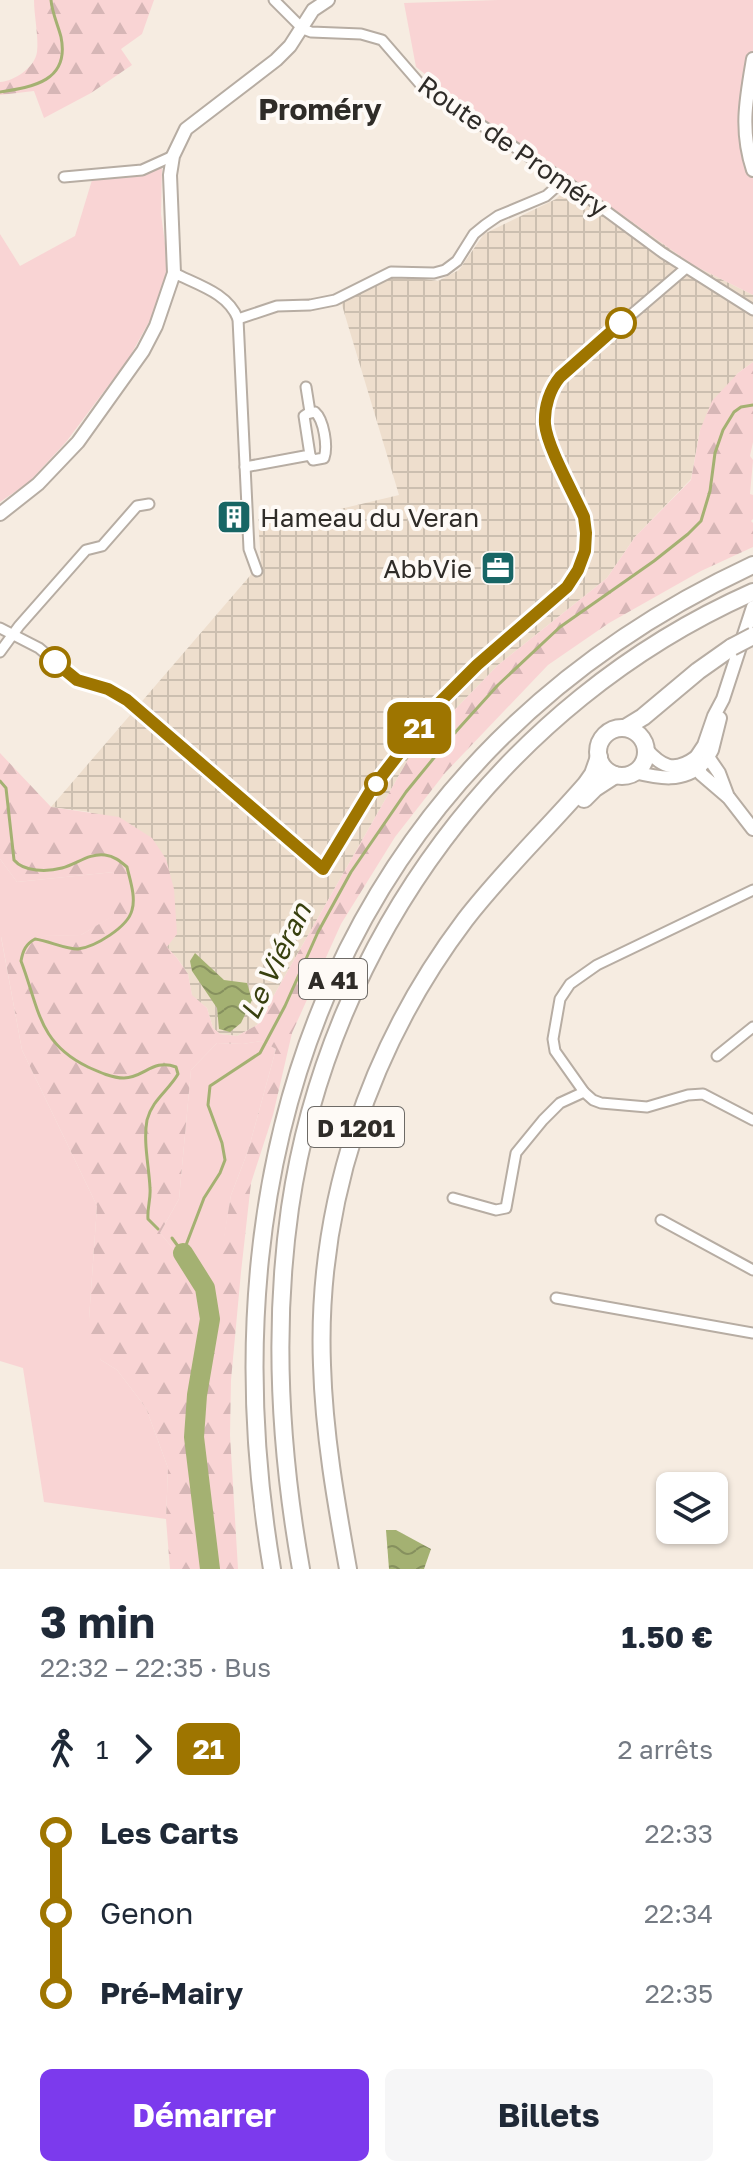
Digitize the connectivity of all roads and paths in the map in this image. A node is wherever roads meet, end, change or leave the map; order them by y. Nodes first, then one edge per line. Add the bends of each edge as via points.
1 (274, 0) edge
2 (328, 0) edge
3 (303, 29) junction
4 (753, 59) edge
5 (173, 156) junction
6 (753, 170) edge
7 (64, 177) dead end
8 (564, 180) junction
9 (686, 268) junction
10 (174, 273) junction
11 (753, 310) edge
12 (238, 319) junction
13 (306, 387) dead end
14 (310, 412) junction
15 (310, 455) junction
16 (245, 467) junction
17 (149, 504) dead end
18 (0, 514) edge
19 (753, 565) edge
20 (257, 571) dead end
21 (753, 592) edge
22 (753, 607) edge
23 (0, 628) edge
24 (13, 635) junction
25 (753, 636) edge
26 (0, 652) edge
27 (686, 680) junction
28 (625, 728) junction
29 (645, 747) junction
30 (599, 757) junction
31 (701, 761) junction
32 (634, 772) junction
33 (615, 775) junction
34 (753, 829) edge
35 (753, 890) edge
36 (753, 1027) edge
37 (717, 1056) dead end
38 (584, 1092) junction
39 (753, 1120) edge
40 (453, 1198) dead end
41 (661, 1220) dead end
42 (753, 1270) edge
43 (556, 1298) dead end
44 (753, 1333) edge
45 (272, 1569) edge
46 (301, 1569) edge
47 (348, 1569) edge
48 (357, 1569) edge

1 - 3 street
2 - 3 street via 313,10
3 - 5 street via 276,60 186,129
3 - 8 street, Route de Proméry via 377,38 421,85
4 - 6 street via 744,122
5 - 7 street via 142,170
5 - 10 street
8 - 9 street, Route de Proméry
8 - 12 street via 546,196 485,225 445,270 391,272 335,300 277,306
9 - 11 street, Route de Proméry
9 - 24 street via 569,368 548,400 546,430 584,517 585,551 578,570 567,587 435,707 371,790 323,869 127,700 77,680 39,648
10 - 12 street via 224,298
10 - 18 street via 143,351 111,397 78,442
12 - 16 street
13 - 14 street
14 - 15 street via 304,416
14 - 15 street via 320,417 327,455 317,461
15 - 16 street
16 - 20 street via 249,549
17 - 24 street via 137,506 102,546 86,550
19 - 45 highway, A 41 via 631,632 502,736 417,835 335,974 286,1111 261,1247 256,1409
21 - 46 highway, A 41 via 633,659 566,709 514,758 420,872 357,985 308,1122 285,1252 282,1404
22 - 31 street
23 - 24 street
24 - 26 street
25 - 27 highway, D 1201, bridge
27 - 28 highway, D 1201
27 - 29 highway, D 1201 via 654,722
28 - 29 highway via 637,732
28 - 30 highway, D 1201 via 604,736
29 - 31 street via 670,766
29 - 32 highway, D 1201
30 - 33 highway
30 - 47 highway, D 1201 via 586,784 486,894 426,978 385,1053 353,1138 330,1237 322,1326 324,1410
31 - 32 street via 689,774 672,778
31 - 34 street
32 - 33 highway, D 1201
33 - 48 highway, D 1201 via 546,840 458,945 405,1031 368,1120 340,1230 330,1324 336,1434
35 - 38 street via 605,961 570,984 560,999 553,1039 555,1051
36 - 37 street
38 - 39 street via 601,1103 640,1107 703,1094
38 - 40 street via 560,1103 516,1153 506,1208
41 - 42 street
43 - 44 street

